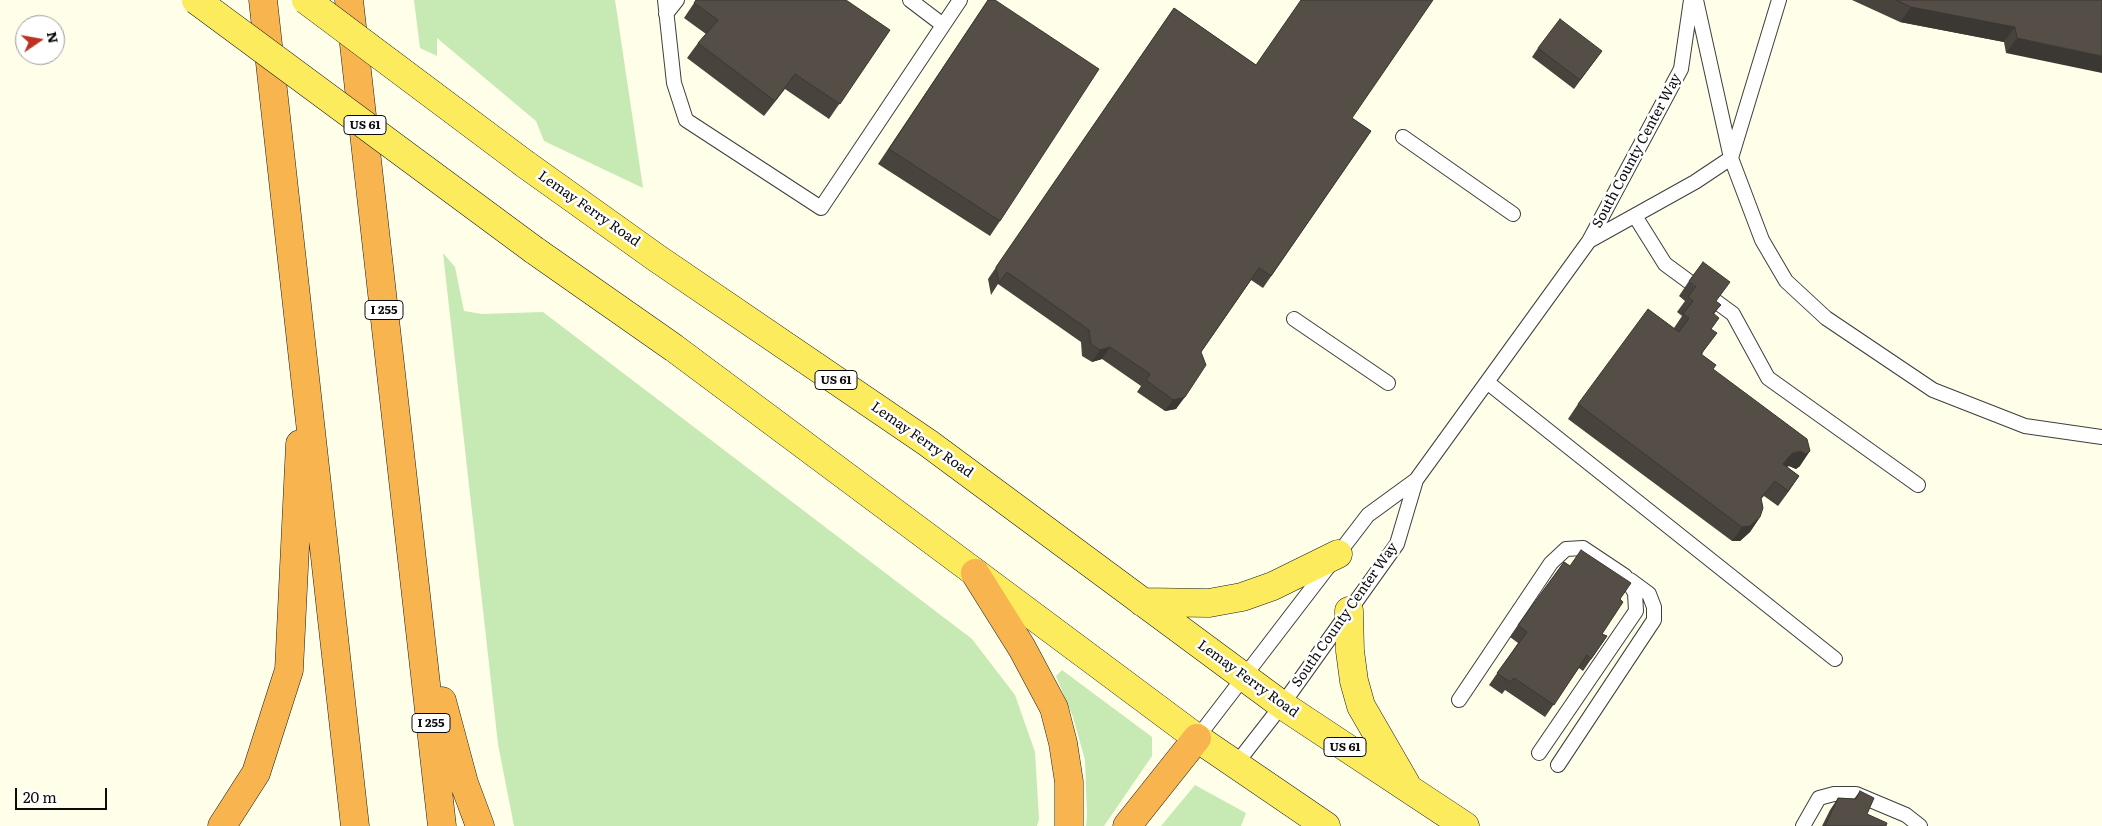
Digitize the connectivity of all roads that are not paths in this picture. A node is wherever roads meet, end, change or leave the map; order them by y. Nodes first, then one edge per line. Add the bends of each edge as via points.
1 (196, 0) edge
2 (263, 0) edge
3 (306, 0) edge
4 (349, 0) edge
5 (677, 0) edge
6 (910, 0) edge
7 (960, 0) edge
8 (1690, 0) edge
9 (1696, 0) edge
10 (1779, 0) edge
11 (666, 7) edge
12 (943, 25) junction
13 (1403, 137) dead end
14 (1731, 158) junction
15 (1513, 214) dead end
16 (1635, 216) junction
17 (1589, 241) junction
18 (1294, 319) dead end
19 (303, 358) junction
20 (1388, 382) dead end
21 (1487, 382) junction
22 (2102, 437) edge
23 (1416, 480) junction
24 (1918, 485) dead end
25 (1338, 554) junction
26 (975, 573) junction
27 (1625, 576) junction
28 (1142, 602) junction
29 (1349, 611) junction
30 (419, 620) junction
31 (1835, 659) dead end
32 (1243, 676) junction
33 (1459, 700) dead end
34 (1282, 704) junction
35 (1197, 738) junction
36 (1539, 753) dead end
37 (1236, 764) junction
38 (1558, 765) dead end
39 (1409, 790) junction
40 (222, 826) edge
41 (356, 826) edge
42 (442, 826) edge
43 (480, 826) edge
44 (1069, 826) edge
45 (1128, 826) edge
46 (1326, 826) edge
47 (1465, 826) edge
48 (1804, 826) edge
49 (1920, 826) edge

1 - 26 main road, US 61, bridge
2 - 19 highway
3 - 28 main road, Lemay Ferry Road / US 61, bridge via 524,164 928,443
4 - 30 highway, I 255
5 - 11 lane
6 - 12 lane
7 - 12 lane
8 - 17 lane, South County Center Way via 1681,69
9 - 14 lane
10 - 14 lane
11 - 12 lane via 674,83 686,120 821,208
13 - 15 lane
14 - 16 lane, South County Center Way
14 - 22 lane via 1762,240 1786,281 1826,318 1933,390 2025,426
16 - 17 lane, South County Center Way
16 - 24 lane via 1665,264 1733,314 1768,378
17 - 21 lane, South County Center Way
18 - 20 lane
19 - 40 highway via 289,670 256,773
19 - 41 highway
21 - 23 lane, South County Center Way
21 - 31 lane
23 - 25 lane, South County Center Way via 1368,516
23 - 29 lane, South County Center Way via 1397,544
25 - 28 main road via 1273,586 1242,597 1209,603
25 - 32 lane, South County Center Way
26 - 35 main road, US 61
26 - 44 highway via 1022,648 1054,708 1069,782
27 - 33 lane via 1584,548 1566,549 1550,562
27 - 36 lane via 1635,593 1636,611
27 - 38 lane via 1649,594 1654,620
28 - 32 main road, Lemay Ferry Road / US 61
29 - 34 lane, South County Center Way
29 - 39 main road via 1351,658 1362,706
30 - 42 highway, I 255
30 - 43 highway via 464,783
32 - 34 main road, Lemay Ferry Road / US 61
32 - 35 lane, South County Center Way
34 - 37 lane, South County Center Way
34 - 39 main road, Lemay Ferry Road / US 61
35 - 37 main road, US 61
35 - 45 highway
37 - 46 main road, US 61
39 - 47 main road, Lemay Ferry Road / US 61
48 - 49 lane via 1819,798 1856,794 1906,815

